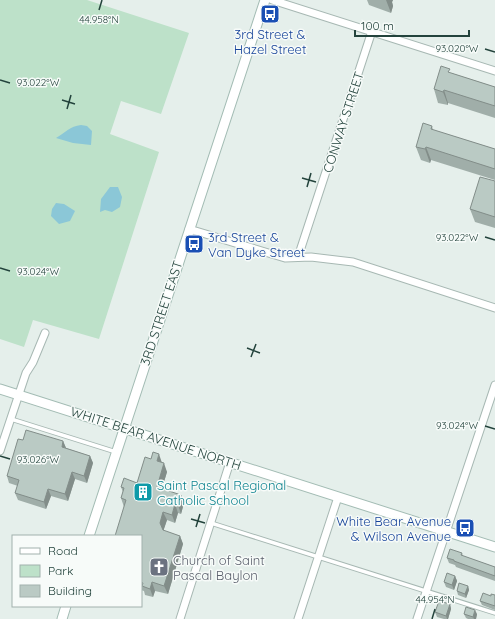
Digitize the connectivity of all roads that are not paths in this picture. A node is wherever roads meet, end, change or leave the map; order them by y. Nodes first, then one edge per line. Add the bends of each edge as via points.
1 (265, 0) edge
2 (272, 0) edge
3 (372, 31) junction
4 (495, 71) edge
5 (189, 229) junction
6 (298, 257) junction
7 (495, 308) edge
8 (45, 332) dead end
9 (495, 385) edge
10 (0, 389) edge
11 (19, 395) junction
12 (11, 419) junction
13 (123, 428) junction
14 (0, 451) edge
15 (117, 452) junction
16 (230, 462) junction
17 (338, 497) junction
18 (210, 523) junction
19 (446, 531) junction
20 (89, 535) edge
21 (495, 547) edge
22 (318, 557) junction
23 (426, 592) junction
24 (66, 607) edge
25 (495, 613) edge
26 (62, 619) edge
27 (180, 619) edge
28 (298, 619) edge
29 (417, 619) edge

1 - 5 street, 3RD STREET EAST
2 - 3 street
3 - 4 street
3 - 6 street, CONWAY STREET
5 - 6 street via 285,258
5 - 13 street, 3RD STREET EAST
6 - 7 street via 353,262
8 - 11 street
9 - 19 street
10 - 11 street, WHITE BEAR AVENUE NORTH
11 - 12 street
11 - 13 street, WHITE BEAR AVENUE NORTH
12 - 14 street
12 - 15 lane
13 - 15 street, 3RD STREET EAST
13 - 16 street, WHITE BEAR AVENUE NORTH
15 - 20 street, 3RD STREET EAST
16 - 17 street, WHITE BEAR AVENUE NORTH
16 - 18 street
17 - 19 street, WHITE BEAR AVENUE NORTH
17 - 22 street
18 - 22 lane
18 - 27 street
19 - 21 street, WHITE BEAR AVENUE NORTH
19 - 23 street
22 - 23 lane
22 - 28 street
23 - 25 lane
23 - 29 street
24 - 26 street

